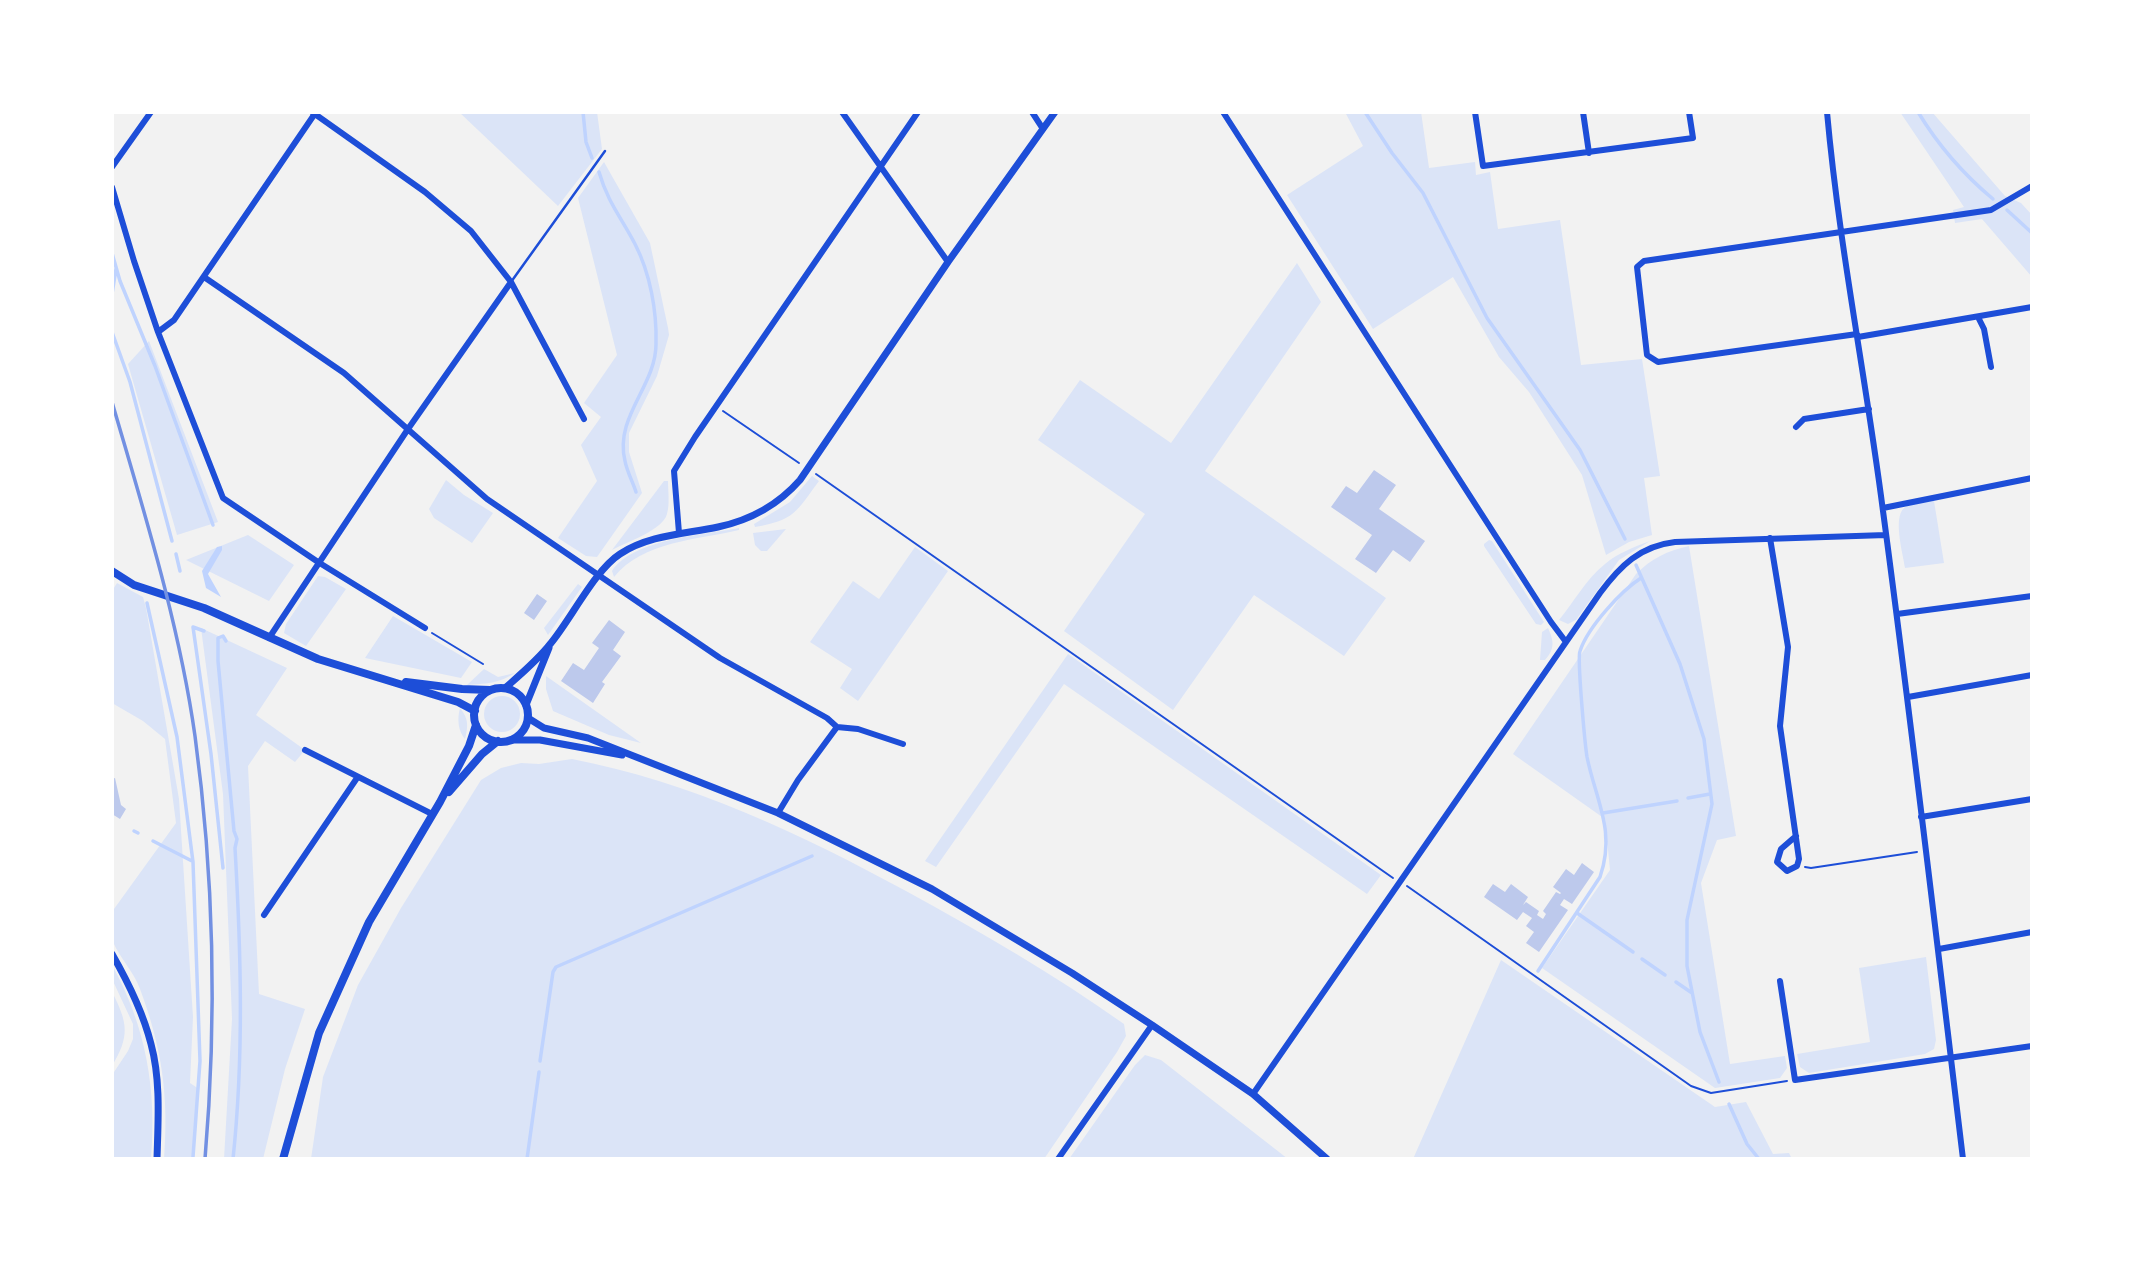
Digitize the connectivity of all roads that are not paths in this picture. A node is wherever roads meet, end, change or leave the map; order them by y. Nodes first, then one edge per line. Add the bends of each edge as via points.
1 (151, 112) edge
2 (842, 112) edge
3 (918, 112) edge
4 (1032, 112) edge
5 (1055, 112) edge
6 (1223, 112) edge
7 (1475, 112) edge
8 (1583, 112) edge
9 (1689, 112) edge
10 (1827, 112) edge
11 (314, 113) edge
12 (1043, 129) junction
13 (605, 151) dead end
14 (1588, 153) junction
15 (112, 167) edge
16 (879, 167) junction
17 (2032, 186) edge
18 (112, 187) edge
19 (1841, 231) junction
20 (948, 262) junction
21 (204, 277) junction
22 (511, 282) junction
23 (2032, 307) edge
24 (1979, 317) junction
25 (158, 332) junction
26 (1858, 335) junction
27 (1991, 367) dead end
28 (1869, 409) junction
29 (584, 419) dead end
30 (1796, 427) dead end
31 (408, 429) junction
32 (2032, 478) edge
33 (1883, 508) junction
34 (680, 533) junction
35 (1886, 535) junction
36 (1770, 538) junction
37 (318, 562) junction
38 (112, 571) edge
39 (597, 579) junction
40 (2032, 596) edge
41 (1897, 614) junction
42 (425, 628) road end
43 (269, 638) junction
44 (1566, 642) junction
45 (551, 644) junction
46 (2032, 675) edge
47 (382, 678) junction
48 (505, 688) junction
49 (491, 690) junction
50 (1908, 697) junction
51 (526, 705) junction
52 (475, 711) junction
53 (528, 718) junction
54 (476, 725) junction
55 (837, 727) junction
56 (511, 740) junction
57 (498, 741) junction
58 (903, 744) dead end
59 (304, 750) dead end
60 (636, 758) junction
61 (357, 778) junction
62 (2032, 799) edge
63 (440, 802) junction
64 (778, 813) junction
65 (432, 814) junction
66 (1921, 817) junction
67 (1796, 836) junction
68 (264, 915) dead end
69 (2032, 932) edge
70 (1938, 949) junction
71 (112, 954) edge
72 (1780, 981) dead end
73 (1152, 1025) junction
74 (2032, 1045) edge
75 (1951, 1059) junction
76 (1253, 1094) junction
77 (157, 1159) edge
78 (283, 1159) edge
79 (1058, 1159) edge
80 (1327, 1159) edge
81 (1963, 1159) edge

1 - 15 street
2 - 16 street
3 - 16 street
4 - 12 street
5 - 12 street
6 - 44 street
7 - 14 street via 1483,166
8 - 14 street
9 - 14 street via 1693,138
10 - 19 street
11 - 21 street
11 - 22 street via 425,192 471,231
12 - 20 street
13 - 22 lane
16 - 20 street
16 - 34 street via 674,471
17 - 19 street via 1991,210
18 - 25 street
19 - 26 street
19 - 26 street via 1644,261 1637,267 1647,355 1658,362
20 - 34 street via 784,499 721,526
21 - 25 street via 174,320
21 - 31 street via 344,373
22 - 29 street
22 - 31 street
23 - 24 street
24 - 26 street
24 - 27 street
25 - 37 street via 223,498
26 - 28 street
28 - 30 street via 1804,419
28 - 33 street
31 - 37 street
31 - 39 street via 487,499
32 - 33 street
33 - 35 street
34 - 39 street via 619,554
35 - 36 street
35 - 41 street
36 - 44 street via 1675,542 1644,551 1614,575
36 - 67 street via 1788,647 1780,726
37 - 42 street
37 - 43 street
38 - 43 main road via 134,585 204,608
39 - 45 street
39 - 55 street
40 - 41 street
41 - 50 street
43 - 47 main road
44 - 76 street
45 - 48 street
45 - 51 street
46 - 50 street
47 - 49 main road
47 - 52 main road
48 - 49 main road
48 - 51 main road via 518,693
49 - 52 main road via 480,698
50 - 66 street
51 - 53 main road
52 - 54 main road
53 - 56 main road via 523,731
53 - 60 street via 544,728 589,738
54 - 57 main road via 485,736
54 - 63 main road
55 - 58 street
55 - 64 street
56 - 57 main road
56 - 60 street via 540,740
57 - 63 main road
59 - 61 street
60 - 64 street
61 - 65 street
61 - 68 street
62 - 66 street
63 - 65 main road
64 - 73 street via 932,889
65 - 78 main road via 369,922 319,1033
66 - 70 street
67 - 67 street via 1781,849 1777,862 1787,871 1797,866 1799,859
69 - 70 street
70 - 75 street
71 - 77 street via 132,990 152,1045 159,1101
72 - 75 street via 1795,1080
73 - 76 street
73 - 79 street
74 - 75 street
75 - 81 street
76 - 80 street

